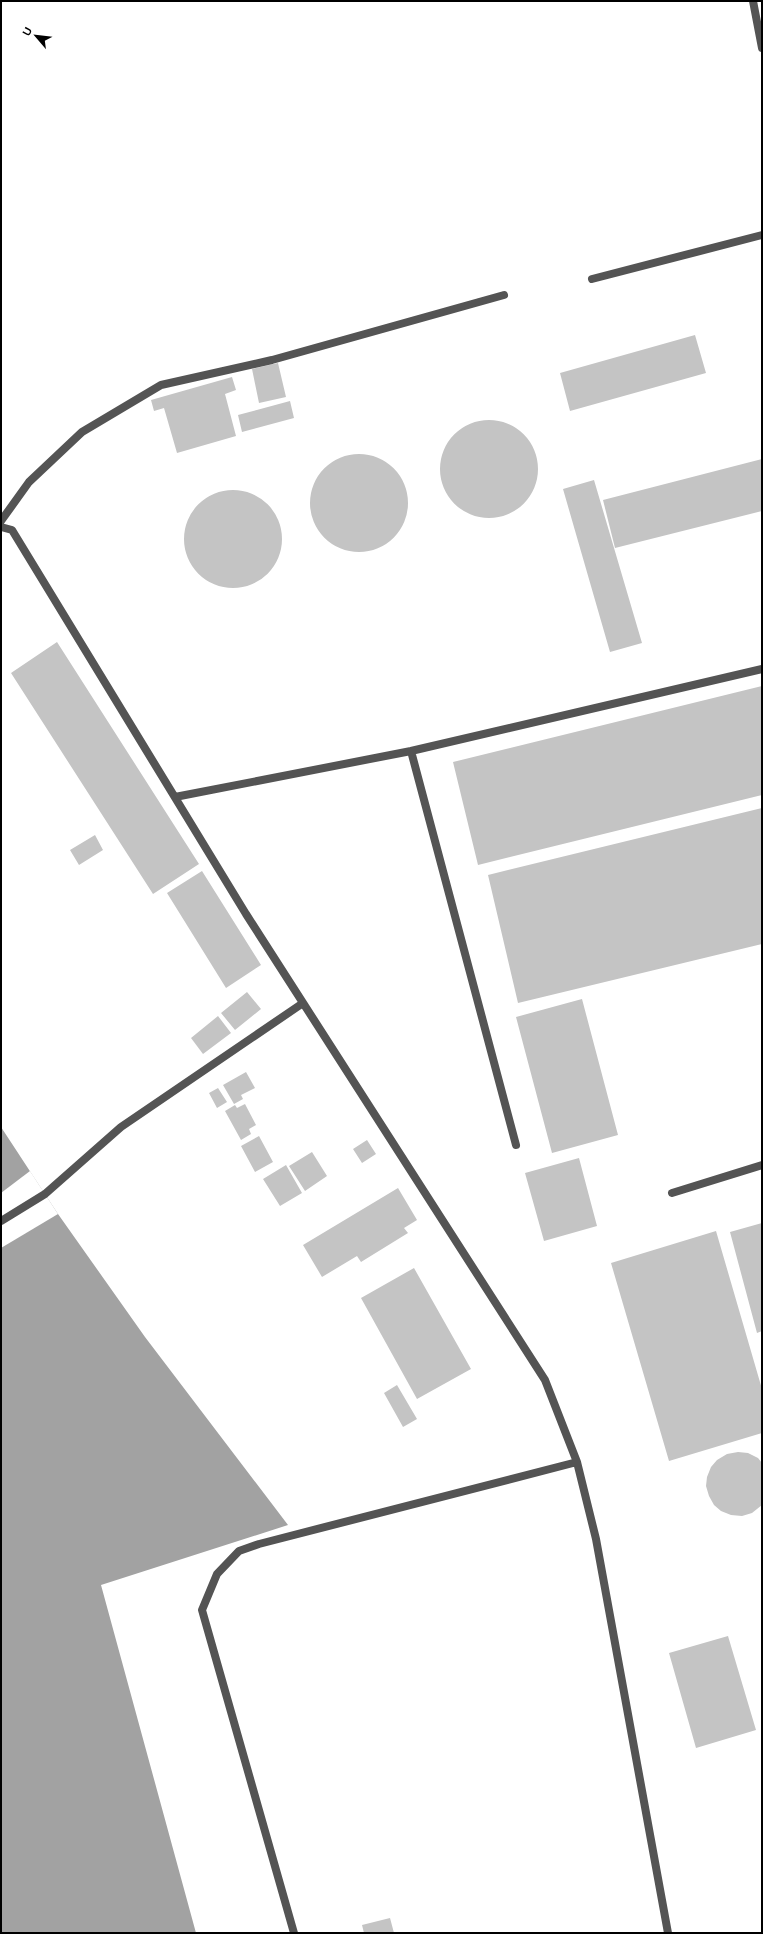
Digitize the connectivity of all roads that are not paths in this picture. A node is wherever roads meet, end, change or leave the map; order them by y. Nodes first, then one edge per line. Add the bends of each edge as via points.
1 (753, 1) edge
2 (762, 48) edge
3 (762, 235) edge
4 (592, 279) dead end
5 (504, 295) dead end
6 (1, 521) edge
7 (1, 526) edge
8 (762, 669) edge
9 (411, 751) junction
10 (175, 797) junction
11 (303, 1003) junction
12 (516, 1145) dead end
13 (762, 1165) edge
14 (672, 1193) dead end
15 (1, 1221) edge
16 (577, 1462) junction
17 (294, 1933) edge
18 (668, 1933) edge

1 - 2 lane
3 - 4 lane
5 - 6 lane via 272,360 161,385 82,432 29,482
7 - 10 lane via 12,530
8 - 9 lane
9 - 10 lane
9 - 12 lane
10 - 11 lane
11 - 15 lane via 121,1127 45,1194
11 - 16 lane via 545,1380
13 - 14 lane
16 - 17 lane via 258,1544 239,1551 217,1574 202,1610
16 - 18 lane via 596,1539

